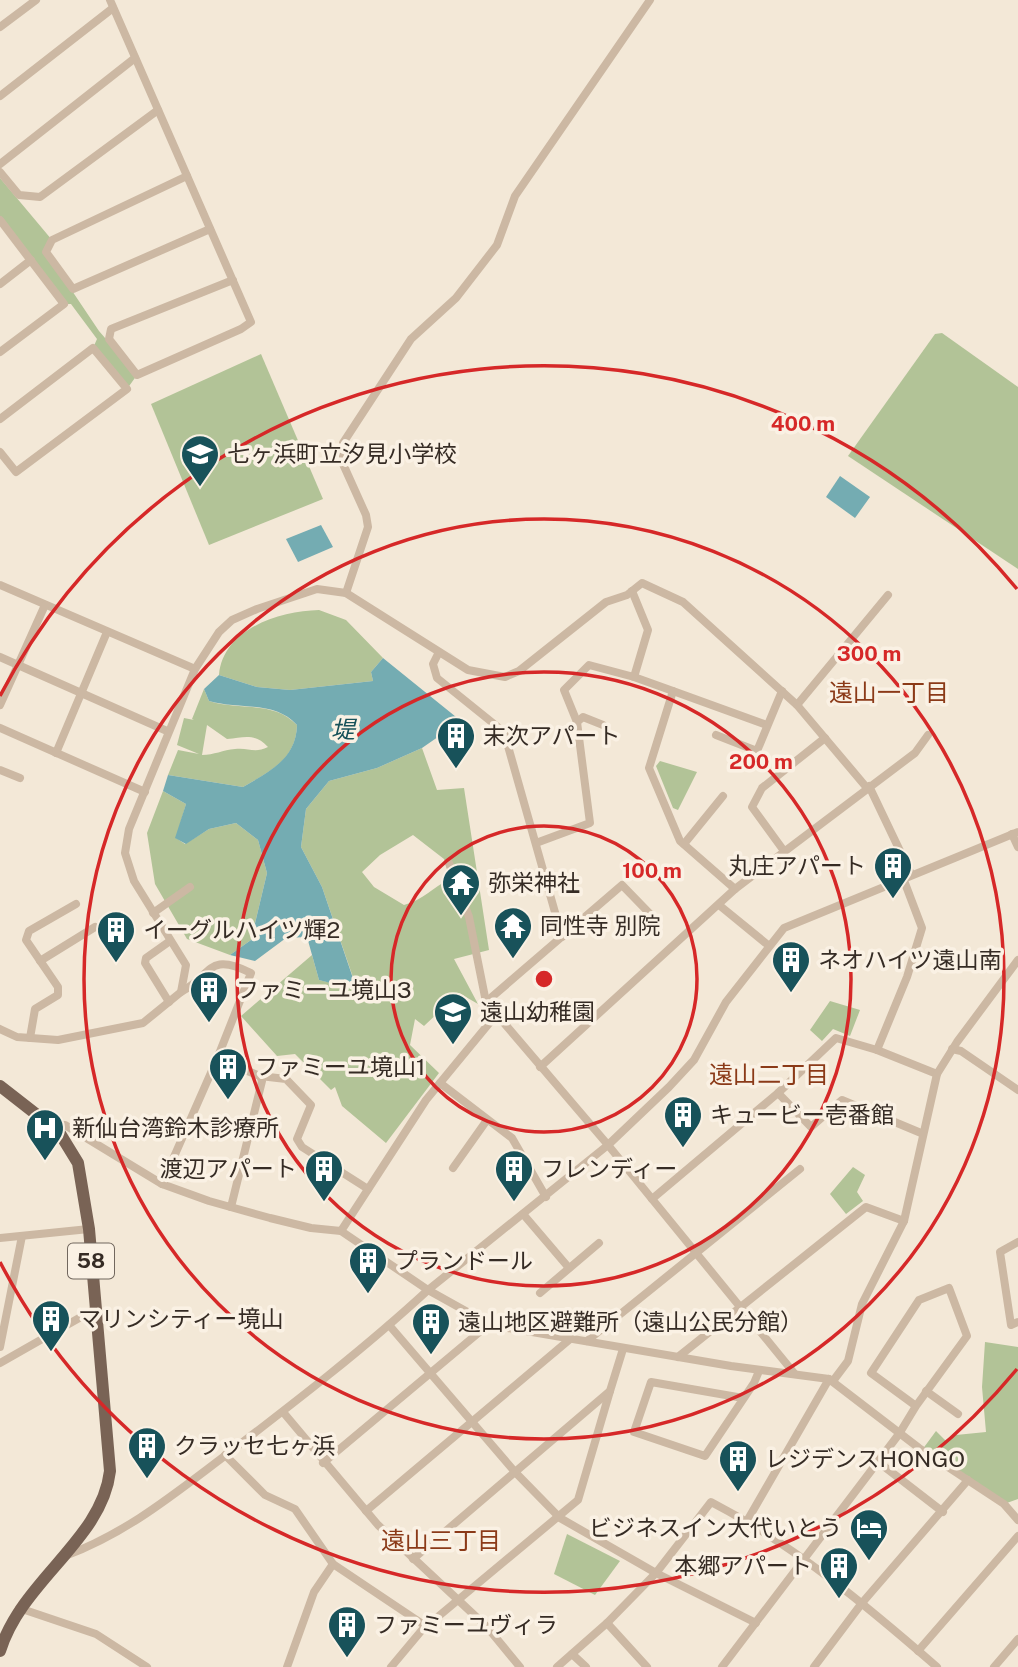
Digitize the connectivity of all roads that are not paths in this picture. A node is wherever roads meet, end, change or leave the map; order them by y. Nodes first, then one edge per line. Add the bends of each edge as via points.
1 (36, 0) edge
2 (650, 0) edge
3 (111, 4) edge
4 (0, 27) edge
5 (135, 58) junction
6 (0, 96) edge
7 (158, 110) junction
8 (0, 164) edge
9 (0, 172) edge
10 (187, 176) junction
11 (0, 220) edge
12 (210, 229) junction
13 (31, 260) junction
14 (233, 280) junction
15 (0, 284) edge
16 (0, 352) edge
17 (0, 419) edge
18 (0, 452) edge
19 (0, 585) edge
20 (632, 591) junction
21 (346, 593) junction
22 (888, 595) dead end
23 (45, 605) junction
24 (107, 632) junction
25 (439, 652) junction
26 (0, 657) edge
27 (19, 665) junction
28 (195, 669) junction
29 (634, 677) junction
30 (673, 691) junction
31 (782, 691) junction
32 (82, 692) junction
33 (0, 705) edge
34 (797, 705) junction
35 (577, 722) junction
36 (603, 724) dead end
37 (767, 725) junction
38 (0, 729) edge
39 (167, 731) junction
40 (716, 735) dead end
41 (928, 736) dead end
42 (825, 738) junction
43 (56, 753) junction
44 (0, 770) edge
45 (20, 778) dead end
46 (868, 787) junction
47 (145, 792) junction
48 (723, 796) dead end
49 (1015, 833) edge
50 (536, 843) junction
51 (684, 844) junction
52 (1018, 847) edge
53 (784, 851) junction
54 (449, 863) dead end
55 (907, 876) junction
56 (190, 887) dead end
57 (736, 889) junction
58 (76, 904) dead end
59 (719, 905) junction
60 (153, 913) junction
61 (654, 918) dead end
62 (95, 927) dead end
63 (562, 937) junction
64 (170, 941) junction
65 (768, 945) junction
66 (1018, 960) edge
67 (40, 961) junction
68 (181, 992) junction
69 (169, 1002) junction
70 (486, 1002) junction
71 (496, 1015) junction
72 (0, 1028) edge
73 (30, 1038) junction
74 (877, 1049) junction
75 (952, 1049) junction
76 (217, 1059) junction
77 (540, 1067) junction
78 (937, 1074) junction
79 (260, 1076) junction
80 (440, 1083) junction
81 (0, 1086) edge
82 (1018, 1090) edge
83 (778, 1093) junction
84 (488, 1120) junction
85 (49, 1124) junction
86 (921, 1133) junction
87 (608, 1145) junction
88 (453, 1168) dead end
89 (800, 1169) dead end
90 (162, 1184) junction
91 (368, 1189) junction
92 (546, 1197) junction
93 (652, 1199) junction
94 (231, 1207) junction
95 (523, 1214) junction
96 (904, 1221) junction
97 (89, 1229) junction
98 (341, 1231) junction
99 (22, 1236) junction
100 (0, 1238) edge
101 (1018, 1242) edge
102 (599, 1243) dead end
103 (695, 1252) junction
104 (569, 1268) junction
105 (428, 1290) junction
106 (540, 1293) dead end
107 (740, 1306) junction
108 (96, 1309) junction
109 (1018, 1322) edge
110 (489, 1324) junction
111 (389, 1325) junction
112 (569, 1340) junction
113 (587, 1341) junction
114 (0, 1347) edge
115 (623, 1349) junction
116 (678, 1357) junction
117 (0, 1363) edge
118 (759, 1370) junction
119 (794, 1373) junction
120 (430, 1375) junction
121 (831, 1380) junction
122 (610, 1391) junction
123 (926, 1391) junction
124 (743, 1398) junction
125 (916, 1406) junction
126 (283, 1412) junction
127 (958, 1415) dead end
128 (473, 1423) junction
129 (899, 1434) junction
130 (225, 1455) junction
131 (877, 1461) junction
132 (323, 1463) junction
133 (515, 1472) junction
134 (968, 1480) junction
135 (366, 1511) junction
136 (943, 1512) junction
137 (559, 1518) junction
138 (1018, 1520) edge
139 (747, 1521) junction
140 (1018, 1536) edge
141 (62, 1557) junction
142 (413, 1559) junction
143 (804, 1560) junction
144 (333, 1564) junction
145 (656, 1573) junction
146 (459, 1600) junction
147 (862, 1603) junction
148 (19, 1608) junction
149 (607, 1623) junction
150 (756, 1623) junction
151 (427, 1627) junction
152 (1018, 1639) edge
153 (1, 1646) edge
154 (918, 1651) junction
155 (572, 1654) junction
156 (148, 1667) edge
157 (286, 1667) edge
158 (391, 1667) edge
159 (520, 1667) edge
160 (557, 1667) edge
161 (586, 1667) edge
162 (647, 1667) edge
163 (722, 1667) edge
164 (814, 1667) edge
165 (937, 1667) edge
166 (994, 1667) edge

1 - 4 street
2 - 21 street via 515,196 497,245 456,298 411,339 343,443 343,464 368,527
3 - 5 street
3 - 6 street
5 - 7 street
5 - 8 street
7 - 9 street via 40,197 19,195
7 - 10 street
10 - 12 street
10 - 12 street via 52,240 46,252 73,289
11 - 13 street
12 - 14 street
13 - 15 street
13 - 16 street via 64,304
14 - 14 street via 251,322 242,329 137,375 109,339 111,329
17 - 18 street via 93,348 127,389 16,472
19 - 23 street
20 - 25 street via 606,601 519,671 505,677 479,675
20 - 29 street via 648,630
20 - 31 street via 642,583 684,603
21 - 25 street
21 - 28 street via 317,589 300,593 232,620
22 - 34 street
23 - 24 street
23 - 27 street
24 - 28 street
24 - 32 street
25 - 50 street via 433,664 437,677 504,732
26 - 27 street
27 - 32 street
27 - 33 street
28 - 39 street
29 - 30 street
29 - 35 street via 589,665 564,690
30 - 37 street
30 - 51 street via 649,768
31 - 34 street
31 - 37 street
32 - 39 street
32 - 43 street
34 - 42 street
35 - 36 street via 583,717
35 - 50 street via 590,823
37 - 40 street via 757,751
38 - 43 street
39 - 47 street
41 - 46 street via 915,753
42 - 46 street
42 - 53 street via 762,788 752,807
43 - 47 street
44 - 45 street
46 - 53 street
46 - 55 street
47 - 60 street via 125,853 134,881
48 - 51 street
49 - 52 street
49 - 55 street
50 - 63 street
51 - 57 street
53 - 57 street
54 - 70 street via 469,917
55 - 65 street via 794,922
55 - 74 street via 922,928
56 - 60 street
57 - 59 street
58 - 67 street via 29,931 26,940
59 - 65 street
59 - 77 street
60 - 64 street
61 - 63 street via 622,885
62 - 67 street
63 - 70 street
64 - 68 street via 186,965
64 - 69 street via 145,963
65 - 87 street via 726,1002 694,1060
66 - 75 street
67 - 73 street via 58,987 58,995 35,1009
68 - 69 street
68 - 76 street via 208,967 232,963 251,973
69 - 73 street via 143,1023 58,1040
70 - 71 street
71 - 77 street
71 - 80 street
72 - 73 street
74 - 78 street
74 - 83 street via 836,1038
75 - 78 street
75 - 82 street
76 - 79 street
76 - 90 street
77 - 87 street
78 - 86 street
79 - 91 street via 286,1079 311,1104 297,1139 303,1147
79 - 94 street
80 - 84 street
80 - 91 street
81 - 85 main road, 58
83 - 86 street via 811,1127 842,1100
83 - 93 street
84 - 88 street
84 - 92 street via 512,1138
85 - 90 street via 65,1125
85 - 97 main road, 58 via 69,1145 78,1163
86 - 96 street
87 - 92 street
87 - 93 street
89 - 103 street
90 - 94 street
91 - 98 street
92 - 95 street
93 - 103 street
94 - 98 street
95 - 104 street
95 - 105 street
96 - 107 street via 866,1207
96 - 121 street via 862,1304 848,1361
97 - 99 street
97 - 108 main road, 58
98 - 105 street
99 - 100 street
99 - 114 street
101 - 109 street via 1000,1252 1011,1325
102 - 104 street
103 - 107 street
103 - 113 street
104 - 106 street
105 - 110 street
105 - 111 street
107 - 116 street
107 - 119 street
108 - 117 street
108 - 141 main road, 58 via 108,1484 97,1511
110 - 112 street
110 - 120 street
111 - 120 street
111 - 126 street
112 - 113 street
112 - 128 street
113 - 115 street
115 - 116 street
115 - 122 street
116 - 118 street
118 - 119 street
118 - 124 street
119 - 121 street
120 - 128 street
120 - 132 street
121 - 129 street
121 - 139 street
122 - 133 street
122 - 137 street via 578,1500
123 - 125 street
123 - 125 street via 967,1336 949,1288 919,1300 870,1373
123 - 127 street
124 - 124 street via 705,1456 634,1432 651,1382
125 - 129 street
126 - 130 street
126 - 132 street
128 - 133 street
128 - 135 street
129 - 131 street
129 - 134 street
130 - 141 street via 156,1509 111,1537
130 - 144 street via 265,1495 295,1509
131 - 136 street
131 - 143 street
132 - 135 street
133 - 137 street
133 - 142 street
134 - 136 street
134 - 138 street via 1004,1504
135 - 142 street
136 - 147 street
137 - 145 street
137 - 146 street
139 - 143 street
139 - 145 street via 711,1502
140 - 154 street
141 - 148 main road, 58
142 - 146 street
143 - 147 street
143 - 150 street
144 - 151 street
144 - 157 street via 314,1592
145 - 149 street
145 - 150 street
146 - 151 street
146 - 159 street
147 - 154 street
147 - 164 street
148 - 153 main road, 58
148 - 156 street via 96,1634
149 - 155 street
149 - 162 street
150 - 163 street
151 - 158 street
152 - 166 street
154 - 165 street
155 - 160 street
155 - 161 street

